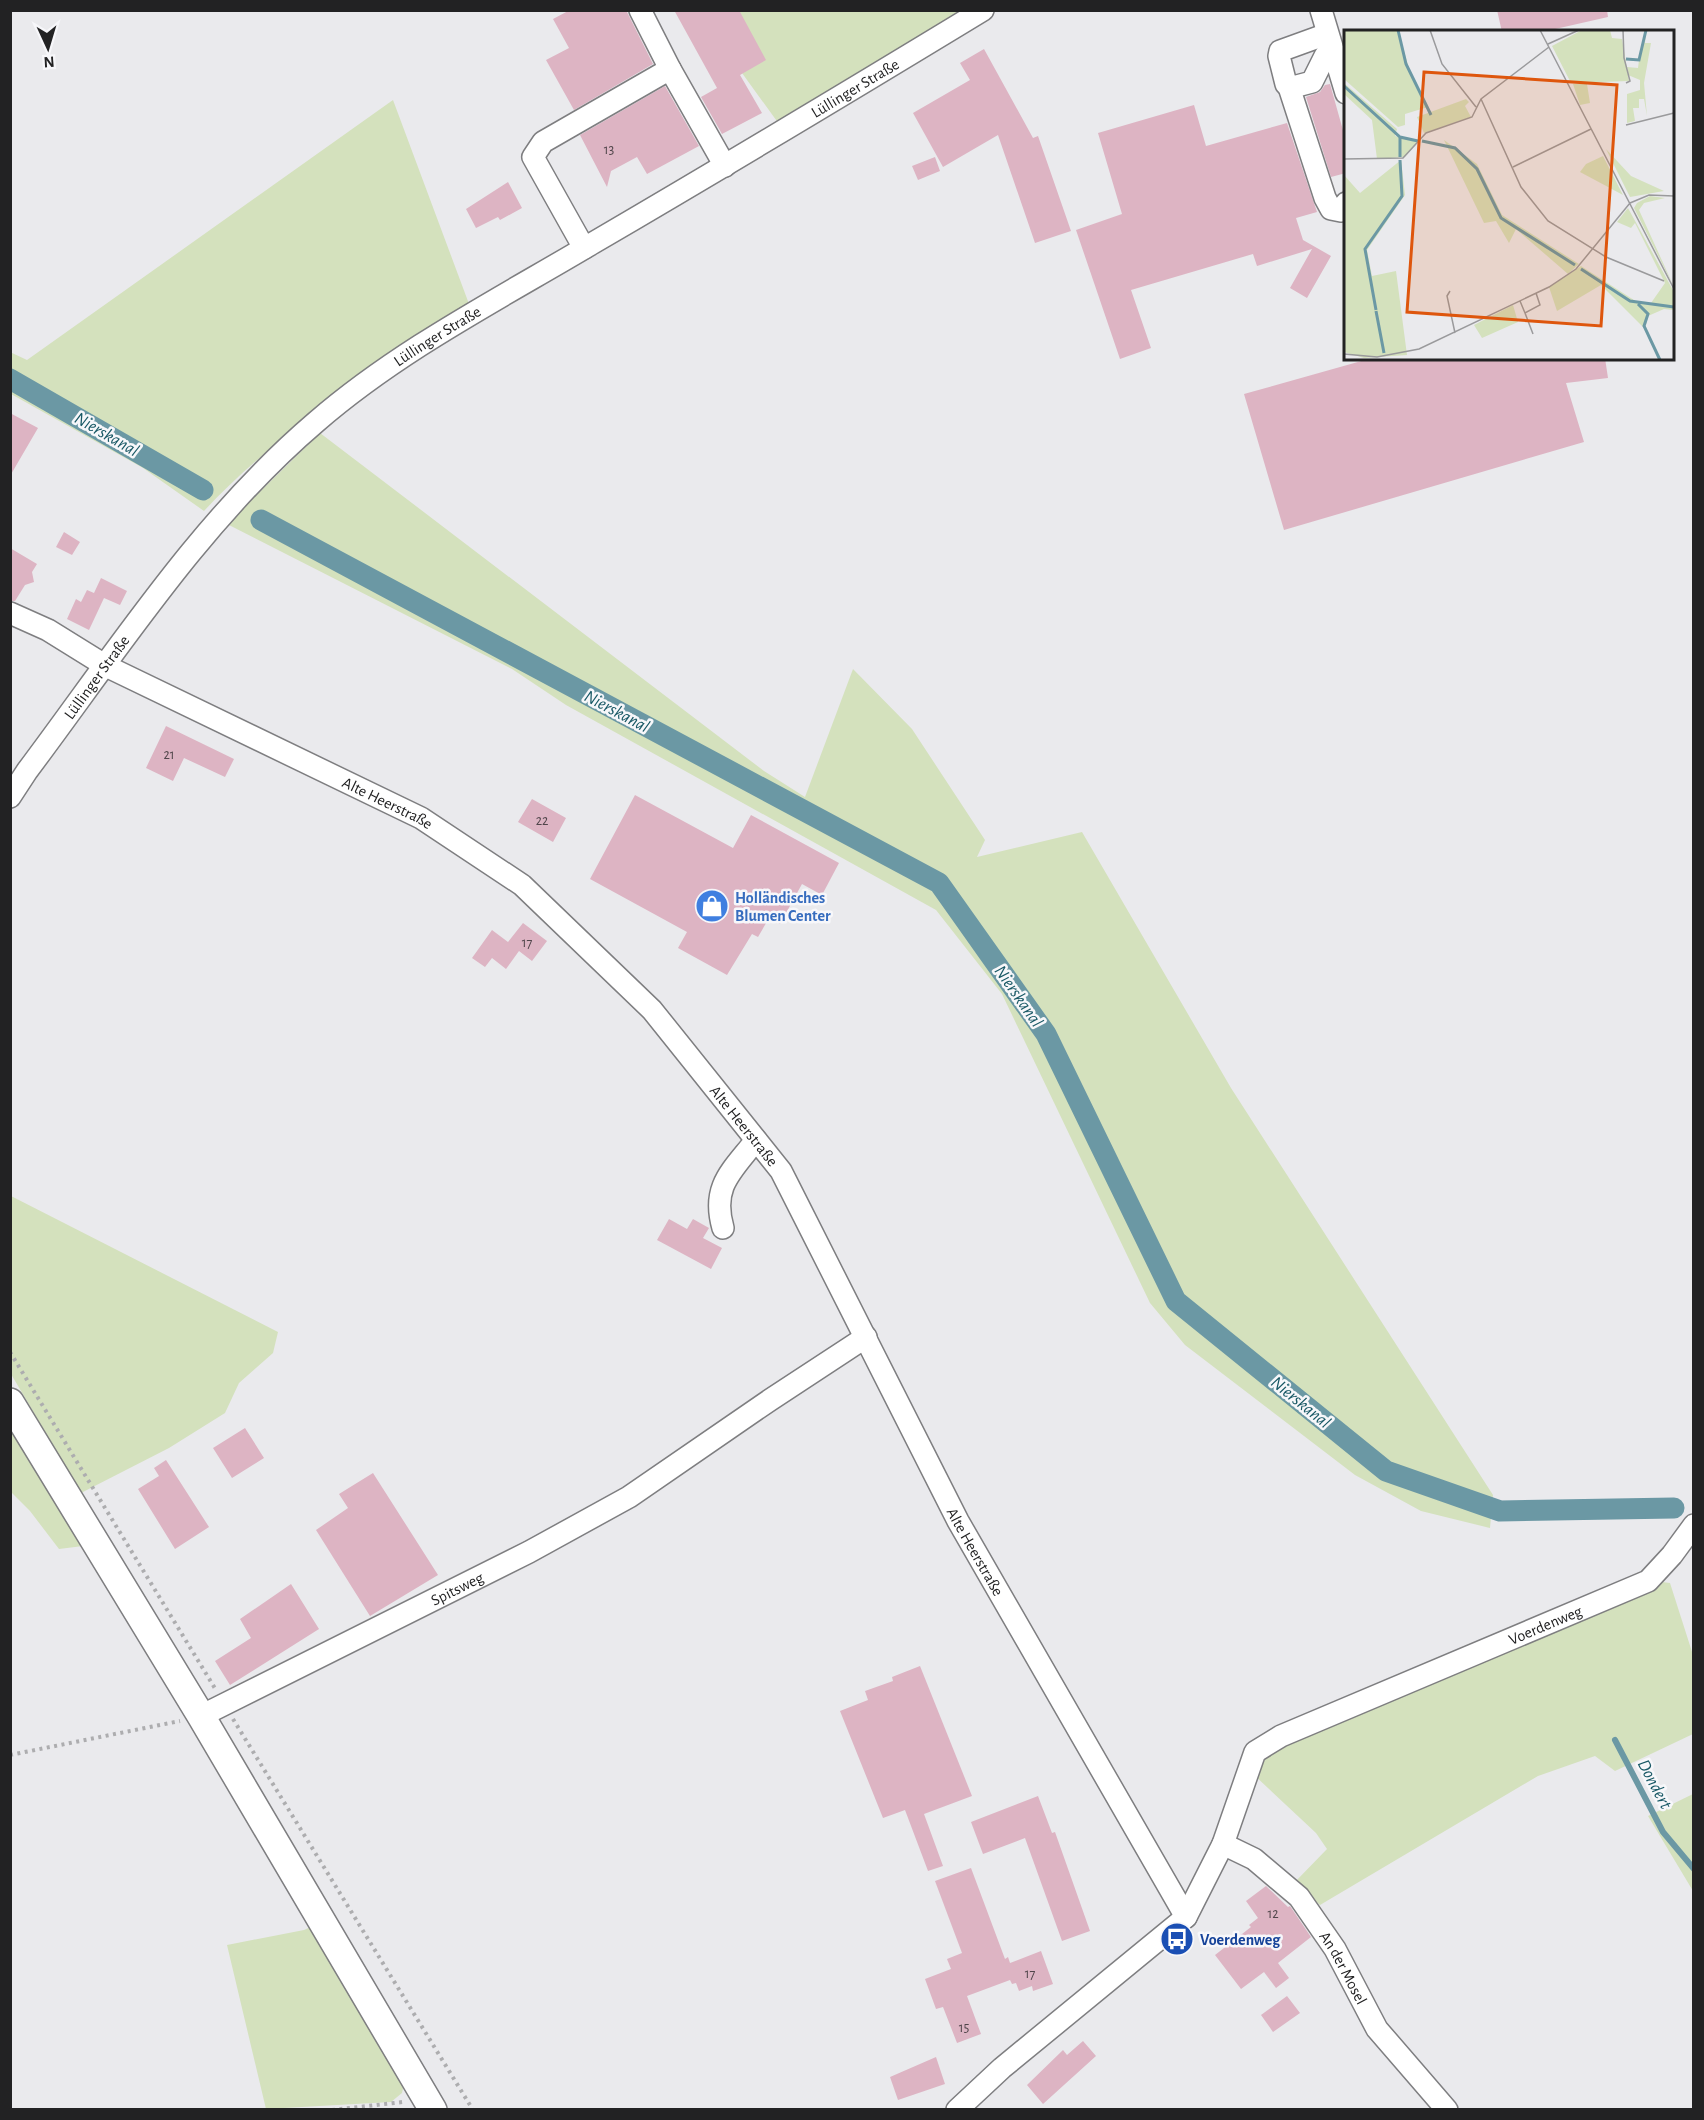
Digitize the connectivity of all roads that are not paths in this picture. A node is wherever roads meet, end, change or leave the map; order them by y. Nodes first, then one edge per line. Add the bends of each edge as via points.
1 (640, 10) edge
2 (983, 10) edge
3 (1320, 10) edge
4 (1330, 42) junction
5 (670, 69) junction
6 (1289, 87) junction
7 (1344, 87) edge
8 (725, 166) junction
9 (1344, 206) edge
10 (584, 248) junction
11 (10, 613) edge
12 (106, 666) junction
13 (10, 798) edge
14 (756, 1140) junction
15 (723, 1228) dead end
16 (866, 1337) junction
17 (10, 1402) edge
18 (1690, 1530) edge
19 (213, 1710) junction
20 (1223, 1844) junction
21 (1186, 1917) junction
22 (428, 2102) edge
23 (957, 2109) edge
24 (1447, 2109) edge

1 - 5 street
2 - 8 street, Lüllinger Straße
3 - 4 street
4 - 6 street via 1312,82
4 - 6 street via 1280,51
4 - 7 street
5 - 8 street
5 - 10 street via 543,142 533,157
6 - 9 street via 1324,198 1331,208 1341,211
8 - 10 street, Lüllinger Straße
10 - 12 street, Lüllinger Straße via 380,372 316,422 249,484
11 - 12 street, Alte Heerstraße via 48,630
12 - 13 street, Lüllinger Straße
12 - 14 street, Alte Heerstraße via 421,818 522,885 652,1011
14 - 15 street via 723,1181 718,1200
14 - 16 street, Alte Heerstraße via 781,1171
16 - 19 street, Spitsweg via 629,1497 529,1552
16 - 21 street, Alte Heerstraße via 958,1521
17 - 19 main road
18 - 20 street, Voerdenweg via 1648,1581 1255,1752
19 - 22 main road
20 - 21 street, Voerdenweg
20 - 24 street, An der Mosel via 1254,1859 1299,1897 1335,1949 1377,2029
21 - 23 street, Voerdenweg

